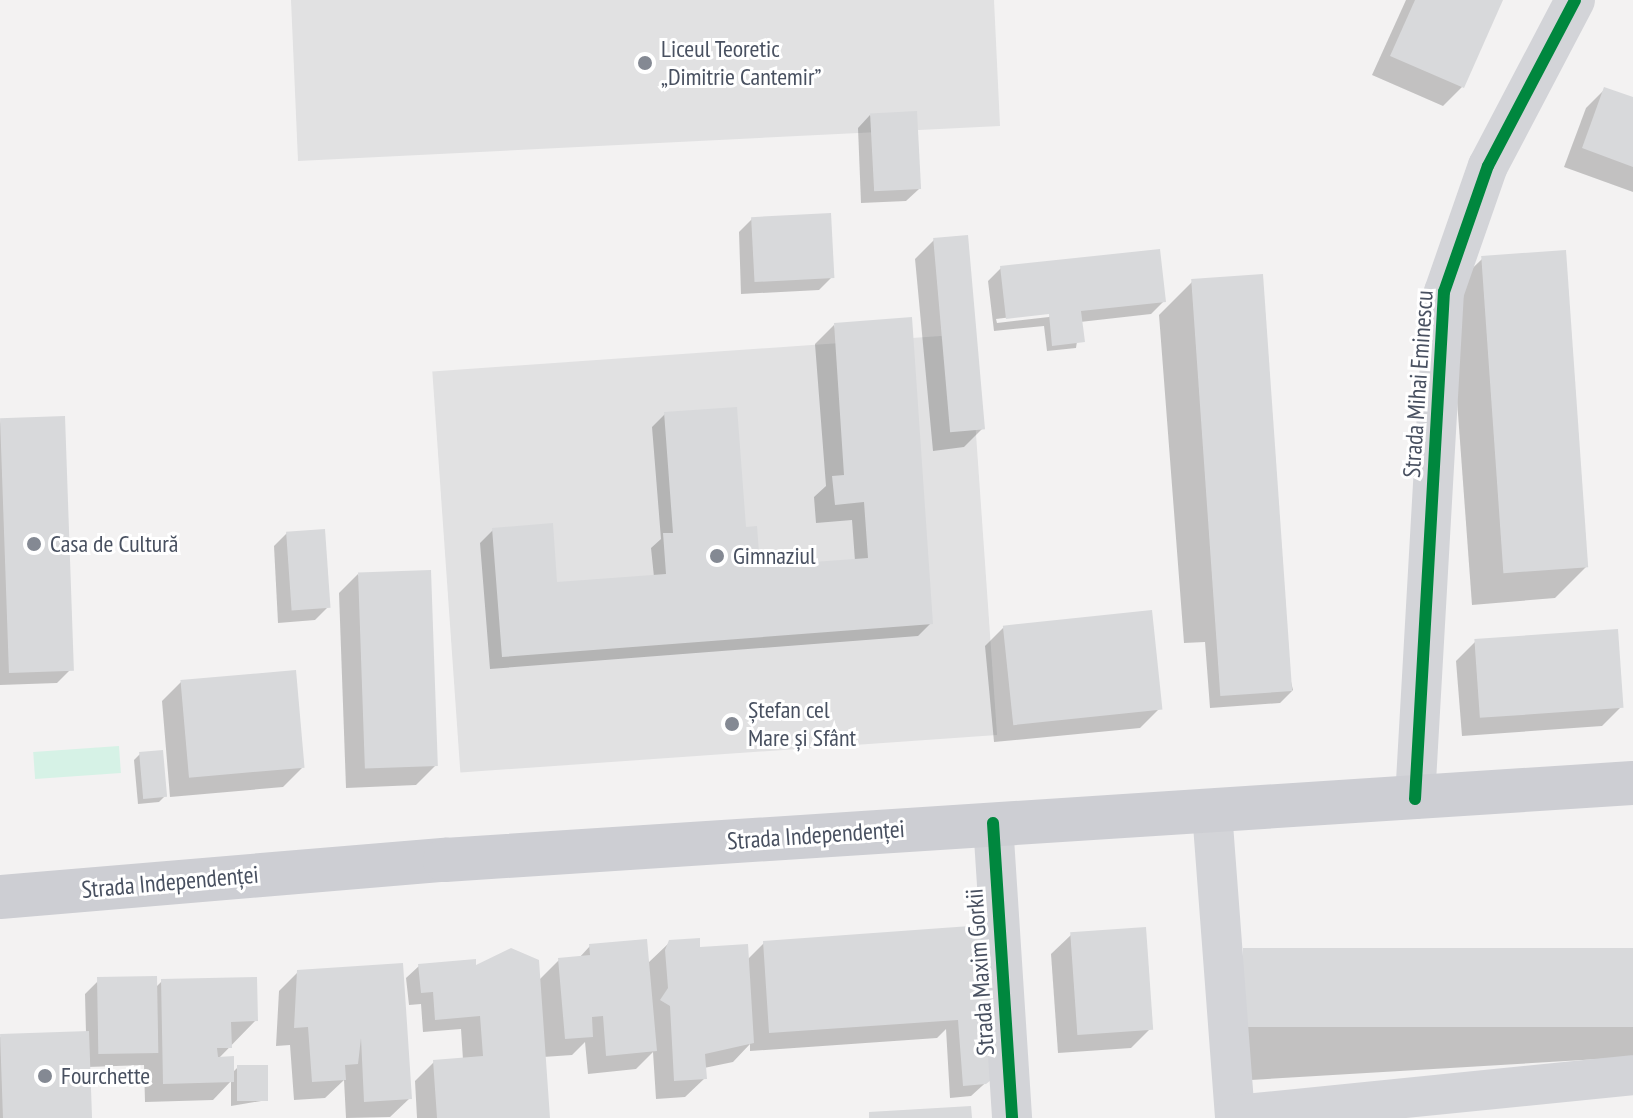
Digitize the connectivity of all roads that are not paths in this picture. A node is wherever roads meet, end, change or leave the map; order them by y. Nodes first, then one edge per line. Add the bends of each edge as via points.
1 (1575, 0) edge
2 (1633, 783) edge
3 (1415, 799) junction
4 (1212, 811) junction
5 (993, 823) junction
6 (0, 897) edge
7 (1633, 1075) edge
8 (1235, 1117) edge
9 (1012, 1118) edge

1 - 3 street, Strada Mihai Eminescu via 1488,166 1444,292
2 - 3 main road, Strada Independenței
3 - 4 main road, Strada Independenței
4 - 5 main road, Strada Independenței
4 - 8 street
5 - 6 main road, Strada Independenței
5 - 9 street, Strada Maxim Gorkii
7 - 8 street

